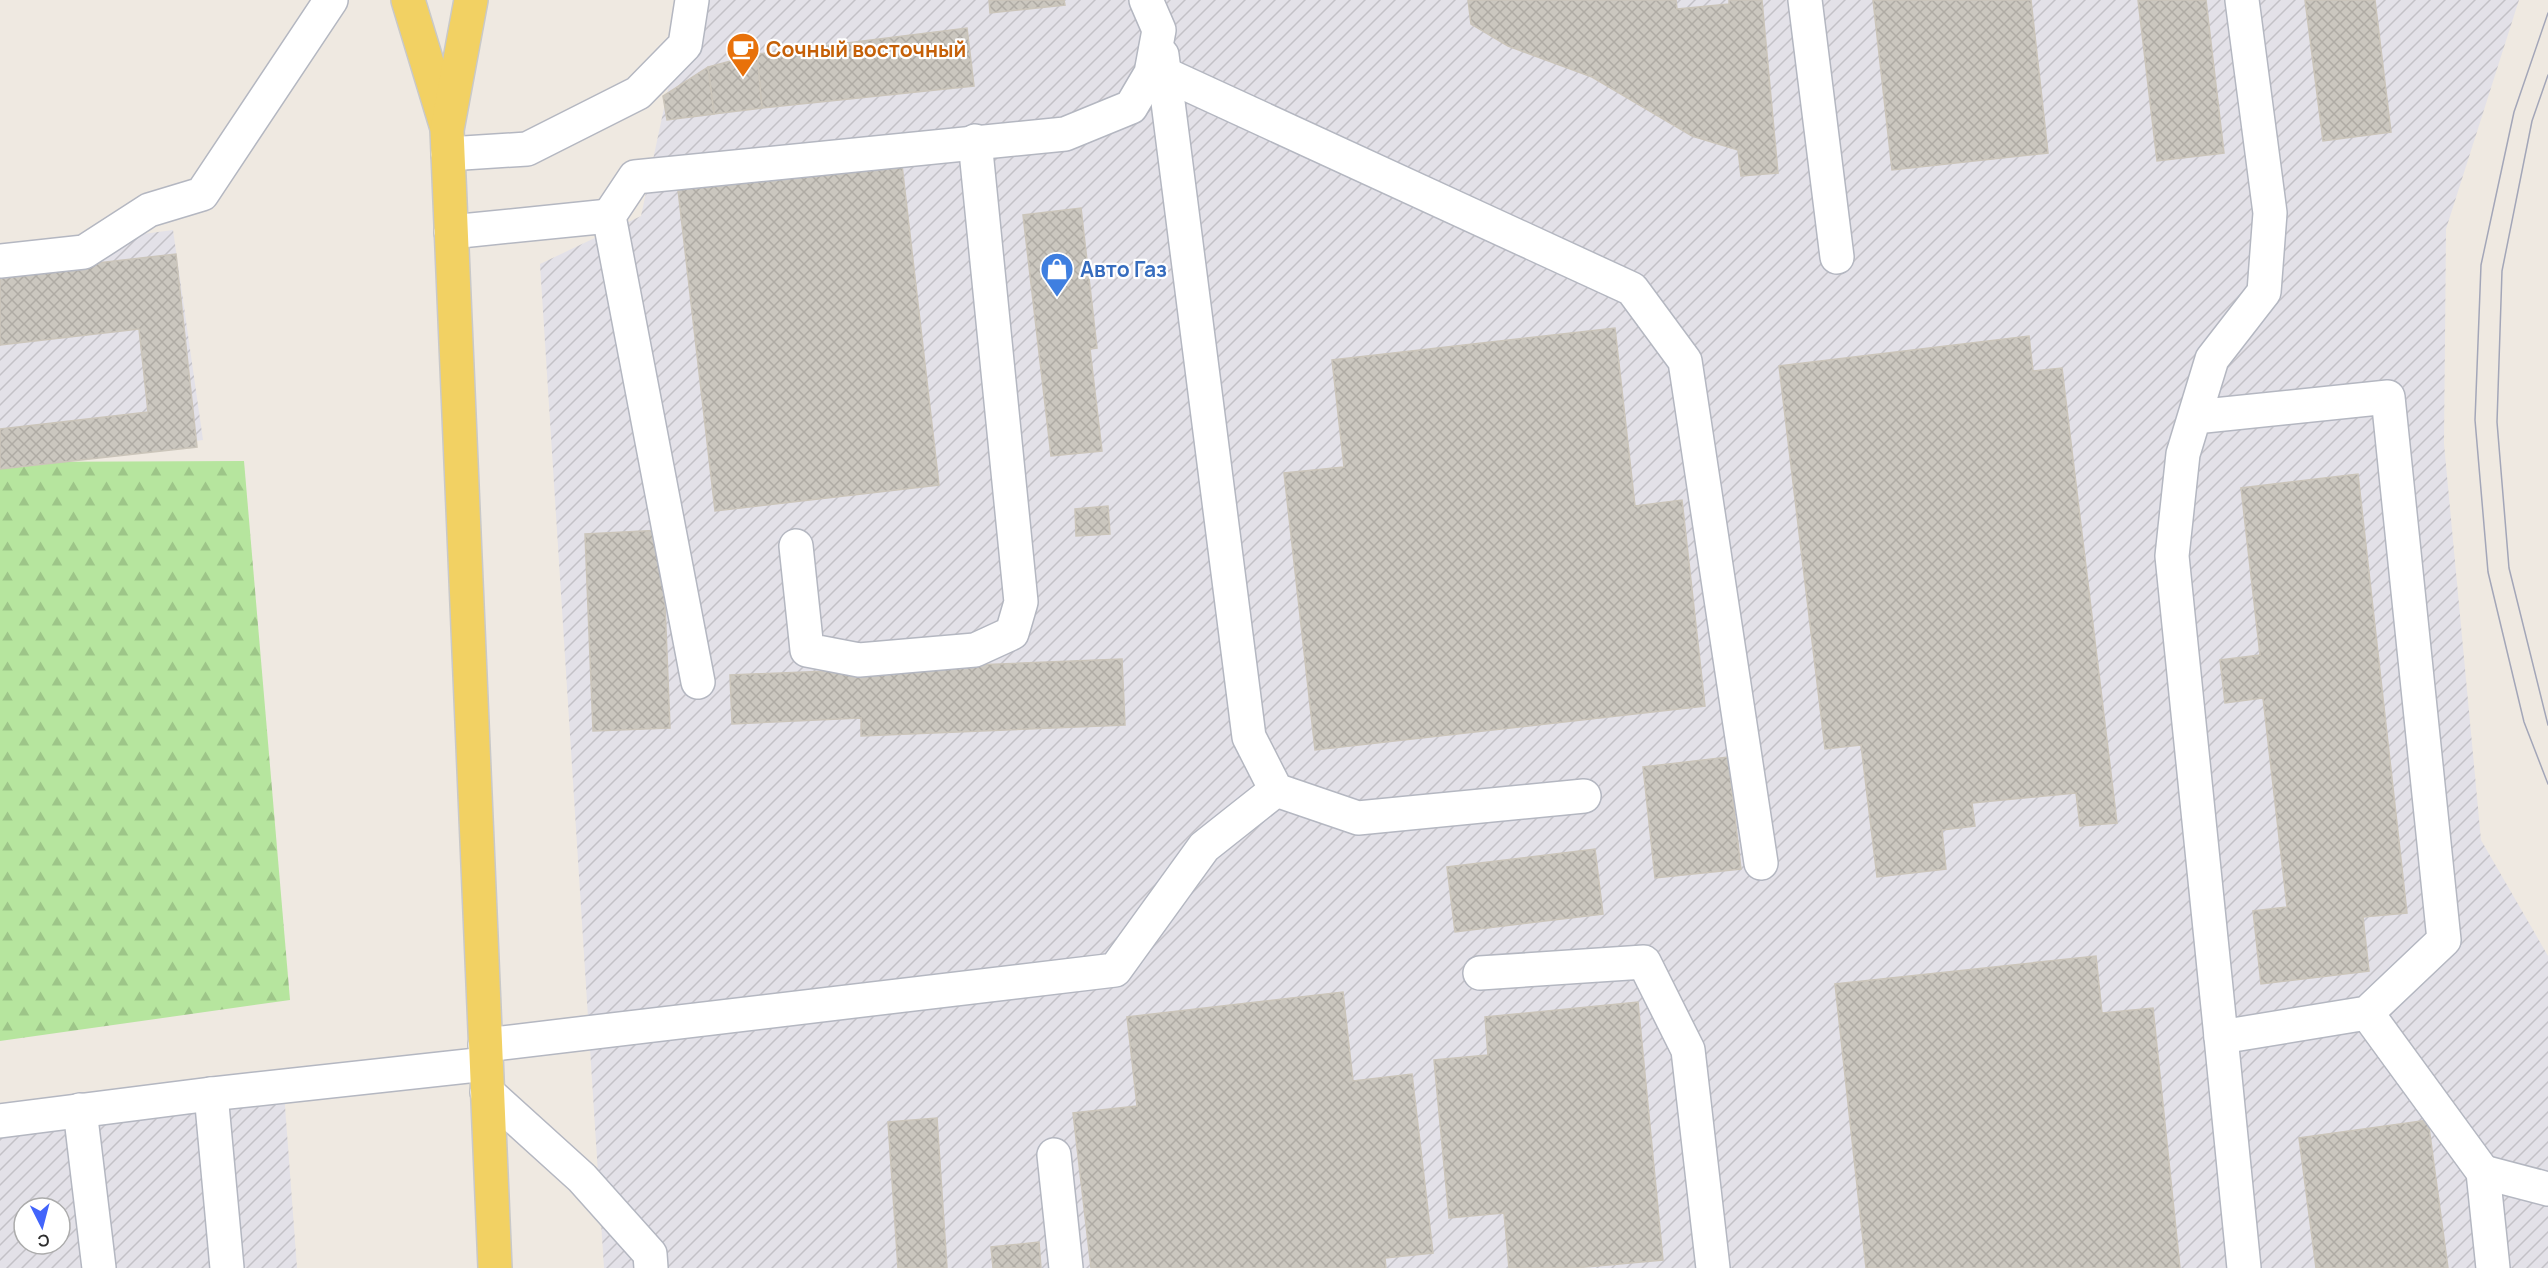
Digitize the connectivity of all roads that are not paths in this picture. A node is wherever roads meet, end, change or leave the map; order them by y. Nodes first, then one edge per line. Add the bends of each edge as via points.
1 (331, 0) edge
2 (408, 0) edge
3 (471, 0) edge
4 (692, 0) edge
5 (1146, 0) edge
6 (1805, 0) edge
7 (2242, 0) edge
8 (1159, 30) junction
9 (1165, 74) junction
10 (975, 141) junction
11 (448, 142) junction
12 (609, 216) junction
13 (451, 231) junction
14 (1837, 257) dead end
15 (0, 261) edge
16 (2195, 417) junction
17 (796, 546) dead end
18 (698, 682) dead end
19 (1276, 790) junction
20 (1584, 796) dead end
21 (1761, 863) dead end
22 (1480, 973) dead end
23 (2367, 1013) junction
24 (2221, 1037) junction
25 (486, 1067) junction
26 (211, 1094) junction
27 (80, 1110) junction
28 (0, 1121) edge
29 (1054, 1155) dead end
30 (2483, 1172) junction
31 (2548, 1189) edge
32 (99, 1268) edge
33 (227, 1268) edge
34 (495, 1268) edge
35 (651, 1268) edge
36 (1066, 1268) edge
37 (1713, 1268) edge
38 (2244, 1268) edge
39 (2493, 1268) edge

1 - 15 lane via 202,194 149,210 84,252
2 - 11 main road
3 - 11 main road
4 - 11 lane via 685,45 638,93 527,149
5 - 8 lane
6 - 14 lane
7 - 16 lane via 2270,213 2264,292 2212,359
8 - 9 lane
8 - 10 lane via 1151,74 1131,107 1065,134
9 - 19 lane via 1249,737
9 - 21 lane via 1632,289 1685,361
10 - 12 lane via 635,177
10 - 17 lane via 1021,602 1012,633 975,650 859,660 807,650
11 - 13 main road
12 - 13 lane
12 - 18 lane
13 - 25 main road
16 - 23 lane via 2388,397 2444,940
16 - 24 lane via 2183,454 2172,556
19 - 20 lane via 1358,818
19 - 25 lane via 1204,847 1115,970
22 - 37 lane via 1644,962 1688,1050
23 - 24 lane
23 - 30 lane
24 - 38 lane
25 - 26 lane
25 - 34 main road
25 - 35 lane via 650,1254
26 - 27 lane
26 - 33 lane
27 - 28 lane
27 - 32 lane
29 - 36 lane
30 - 31 lane
30 - 39 lane

